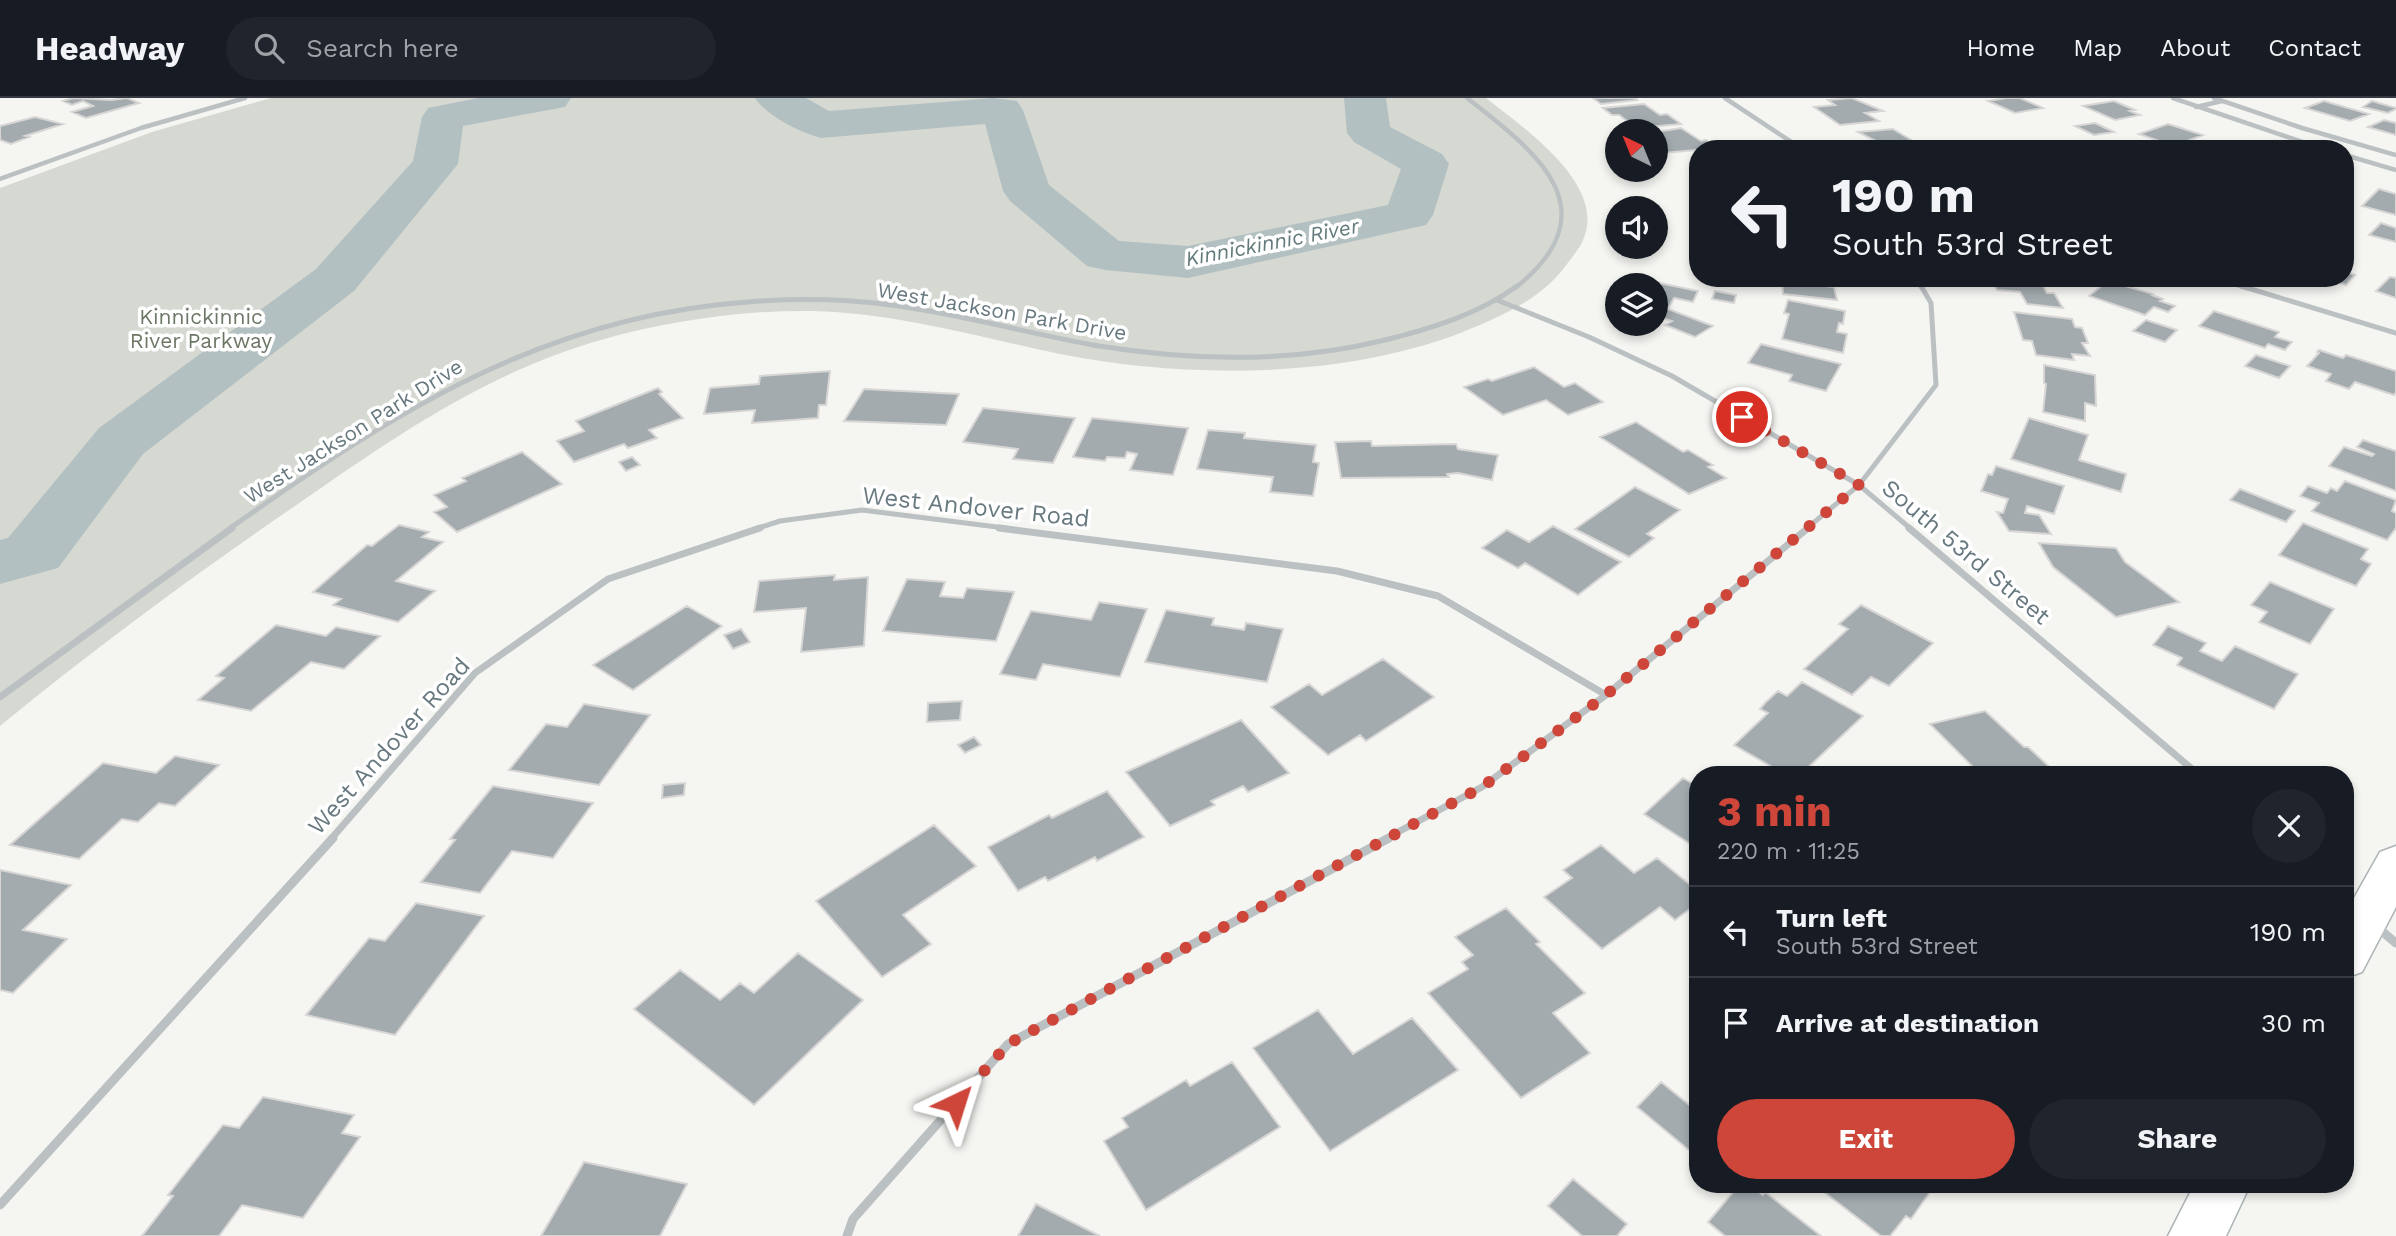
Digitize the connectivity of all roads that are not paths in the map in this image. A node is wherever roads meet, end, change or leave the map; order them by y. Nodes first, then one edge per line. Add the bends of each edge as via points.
1 (245, 98) edge
2 (1467, 98) edge
3 (1725, 98) edge
4 (2173, 98) edge
5 (2214, 98) edge
6 (2222, 101) junction
7 (2196, 107) junction
8 (1788, 140) edge
9 (2296, 140) edge
10 (2344, 140) edge
11 (2354, 143) edge
12 (2396, 155) edge
13 (2354, 158) edge
14 (2396, 170) edge
15 (0, 179) edge
16 (1922, 287) edge
17 (2245, 287) edge
18 (1497, 300) junction
19 (2396, 333) edge
20 (1859, 485) junction
21 (1606, 695) junction
22 (0, 697) edge
23 (2188, 766) edge
24 (2396, 864) edge
25 (2369, 920) edge
26 (2354, 944) edge
27 (2219, 1193) edge
28 (0, 1205) edge
29 (847, 1236) edge
30 (2196, 1236) edge

1 - 15 street via 142,128
2 - 18 street, West Jackson Park Drive via 1548,169 1562,197 1558,234 1534,271
3 - 8 street
4 - 7 street
5 - 6 street
6 - 7 street
6 - 10 street
7 - 9 street
11 - 12 street
13 - 14 street
16 - 20 street via 1931,303 1936,385
17 - 19 street
18 - 20 street, South 53rd Street via 1672,376
18 - 22 street, West Jackson Park Drive via 1433,327 1367,344 1243,357 1118,349 901,305 841,300 723,304 596,327 487,367 439,391 195,552
20 - 21 street
20 - 23 street, South 53rd Street
21 - 28 street, West Andover Road via 1438,596 1338,571 862,510 780,520 608,579 475,673 324,848
21 - 29 street via 1482,787 1008,1044 853,1219
24 - 25 street
25 - 26 street
27 - 30 street

